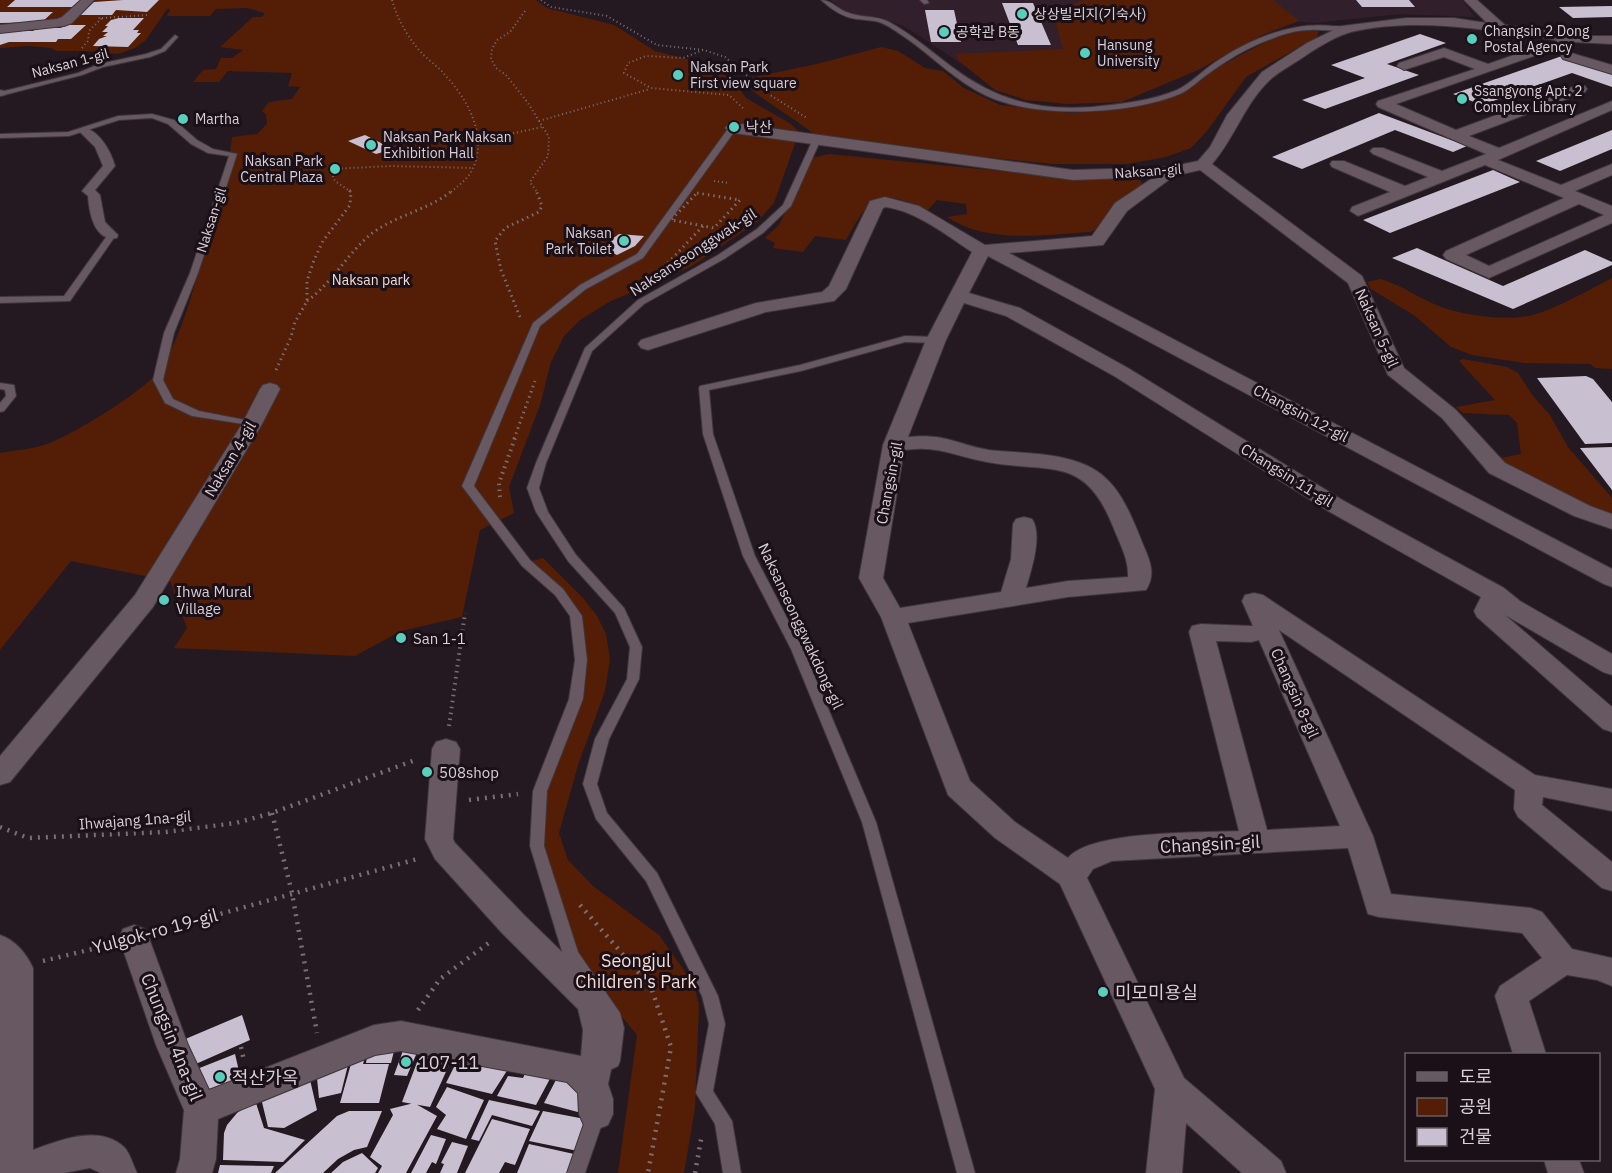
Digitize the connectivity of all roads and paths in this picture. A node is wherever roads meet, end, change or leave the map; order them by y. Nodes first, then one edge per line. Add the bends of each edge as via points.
1 (88, 0) edge
2 (392, 0) edge
3 (541, 0) edge
4 (824, 0) edge
5 (1470, 0) edge
6 (525, 11) dead end
7 (148, 15) dead end
8 (102, 18) dead end
9 (0, 28) edge
10 (1501, 28) junction
11 (1347, 29) junction
12 (175, 37) dead end
13 (1575, 38) junction
14 (1612, 40) edge
15 (704, 50) junction
16 (1568, 56) dead end
17 (1404, 66) dead end
18 (1488, 69) junction
19 (1612, 70) edge
20 (651, 88) junction
21 (1580, 89) dead end
22 (0, 93) edge
23 (1612, 105) edge
24 (746, 111) dead end
25 (538, 121) junction
26 (543, 127) junction
27 (733, 128) joint
28 (84, 130) junction
29 (1457, 135) junction
30 (0, 136) edge
31 (817, 139) junction
32 (478, 141) junction
33 (1378, 151) dead end
34 (1492, 157) junction
35 (1338, 164) dead end
36 (1203, 165) junction
37 (474, 168) junction
38 (1612, 169) edge
39 (1168, 171) junction
40 (1442, 177) junction
41 (711, 180) dead end
42 (729, 183) dead end
43 (1561, 191) junction
44 (1404, 192) junction
45 (698, 193) joint
46 (1579, 198) junction
47 (1358, 211) dead end
48 (1612, 212) edge
49 (1612, 217) edge
50 (112, 235) joint
51 (986, 250) junction
52 (958, 295) junction
53 (0, 300) edge
54 (307, 301) junction
55 (536, 325) junction
56 (936, 340) junction
57 (648, 344) dead end
58 (0, 386) edge
59 (270, 389) joint
60 (0, 409) edge
61 (252, 424) junction
62 (894, 445) junction
63 (1612, 522) edge
64 (1024, 524) dead end
65 (1612, 579) edge
66 (1495, 594) junction
67 (1011, 598) junction
68 (465, 613) dead end
69 (893, 616) junction
70 (1251, 634) dead end
71 (1612, 666) edge
72 (1612, 722) edge
73 (446, 748) junction
74 (0, 775) edge
75 (1530, 785) junction
76 (540, 791) junction
77 (1612, 800) edge
78 (442, 804) junction
79 (272, 813) junction
80 (0, 827) edge
81 (1359, 836) junction
82 (1256, 842) junction
83 (445, 851) junction
84 (1071, 876) junction
85 (1612, 879) edge
86 (292, 893) junction
87 (513, 924) junction
88 (134, 938) junction
89 (571, 955) junction
90 (8, 958) edge
91 (1563, 961) junction
92 (1612, 972) edge
93 (589, 999) junction
94 (401, 1036) junction
95 (1529, 1053) edge
96 (322, 1060) junction
97 (552, 1063) junction
98 (600, 1088) junction
99 (1172, 1089) junction
100 (201, 1110) junction
101 (17, 1163) edge
102 (119, 1173) edge
103 (194, 1173) edge
104 (576, 1173) edge
105 (732, 1173) edge
106 (966, 1173) edge
107 (1164, 1173) edge
108 (1268, 1173) edge

1 - 9 street via 59,23
2 - 32 path via 408,36 426,59 443,72 469,108
3 - 15 path via 551,7 607,16 657,45
4 - 11 lane via 846,15 885,22 996,98 1051,109 1081,110 1161,98 1186,87 1265,37 1307,27
5 - 10 street
6 - 25 path via 510,32 497,40 491,59
7 - 8 path
10 - 11 street, Naksan-gil via 1429,21
10 - 13 street, Naksan-gil
11 - 36 street, Naksan-gil via 1267,75 1232,118 1217,149
12 - 22 lane, Naksan 1-gil via 163,50 148,56 101,64 80,74
13 - 14 street, Naksan-gil
13 - 18 street
15 - 20 path via 683,58 646,56 628,63 624,73
15 - 31 path via 725,57 770,95 813,122 820,131
16 - 19 street
17 - 18 street via 1444,52
18 - 29 street via 1383,104
20 - 24 path via 729,95
20 - 25 path
21 - 29 street
23 - 34 street
25 - 26 path
26 - 32 path
26 - 55 path via 549,138 549,156 530,182 542,206 539,212 505,228 495,241 501,270 519,316
27 - 31 street, Naksan-gil
27 - 55 lane via 640,256 583,287
28 - 30 lane, Naksan-gil via 51,136
28 - 50 street via 107,156 109,165 88,191 94,195 96,220
28 - 61 lane, Naksan-gil via 118,118 152,116 171,122 211,151 233,154 194,273 169,333 158,380 169,401 196,414
29 - 34 street
31 - 39 street, Naksan-gil via 1073,175
31 - 105 lane, Naksanseonggwak-gil via 787,206 760,231 641,302 588,350 533,488 542,512 572,558 620,611 636,647 633,679 602,739 591,784 601,815 652,877 711,996 717,1024 704,1093 723,1121
32 - 37 path
33 - 40 street
34 - 40 street
34 - 43 street
35 - 44 street
36 - 39 street, Naksan-gil
36 - 63 street, Naksan 5-gil via 1356,280 1395,372 1449,414 1497,468
37 - 54 path via 439,201 382,226 367,237 322,292
37 - 54 path via 330,169 334,181 351,192 352,198 314,260 307,281
38 - 43 street
39 - 51 street via 1121,207 1097,241
40 - 44 street
41 - 42 path
43 - 46 street
44 - 47 street
45 - 45 path via 672,220 714,228 740,200
46 - 48 street
46 - 49 street via 1452,255 1489,273
50 - 53 lane via 67,299
51 - 52 street, Changsin-gil
51 - 57 street, Changsin 12-gil via 917,211 896,202 881,201 832,295 763,307
51 - 65 street, Changsin 12-gil
52 - 56 street, Changsin-gil
52 - 66 street, Changsin 11-gil via 1013,312 1122,372 1336,506
54 - 59 path
55 - 76 lane via 468,486 526,563 559,592 576,616 581,660 576,699
56 - 62 street, Changsin-gil
56 - 106 lane, Naksanseonggwakdong-gil via 905,339 801,368 704,388 708,434 749,556 797,649 869,822
58 - 60 lane via 10,387 11,396
59 - 61 street, Naksan 4-gil
61 - 74 street, Naksan 4-gil via 144,601
62 - 67 street via 936,442 990,457 1070,466 1099,482 1127,531 1141,570 1138,584
62 - 69 street, Changsin-gil via 871,578
64 - 67 street via 1023,559
66 - 71 street, Changsin 11-gil
66 - 72 street via 1486,611
67 - 69 street
68 - 73 path
69 - 84 street, Changsin-gil via 958,787 1005,830
70 - 82 street via 1201,632
73 - 78 street
73 - 79 path, Ihwajang 1na-gil
75 - 77 street, Changsin 8-gil
75 - 81 street, Changsin 8-gil via 1254,601
75 - 85 street via 1528,808
76 - 78 path
76 - 89 lane via 537,846
78 - 83 street via 440,838
79 - 80 path, Ihwajang 1na-gil via 236,823 165,832 28,838
79 - 86 path
81 - 82 street, Changsin-gil
81 - 91 street, Changsin 8-gil via 1379,905 1531,921
82 - 84 street, Changsin-gil via 1110,850 1083,861
83 - 86 path, Yulgok-ro 19-gil
83 - 87 street
84 - 99 street, Changsin-gil
86 - 88 path, Yulgok-ro 19-gil
86 - 96 path
87 - 93 street
87 - 94 path via 440,979
88 - 90 path, Yulgok-ro 19-gil
88 - 100 street, Chungsin 4na-gil via 172,1045
89 - 93 street
89 - 98 lane via 614,1021 615,1044
90 - 101 street
91 - 92 street via 1599,966
91 - 95 street via 1511,996
93 - 97 street via 594,1020 591,1044 580,1056
93 - 98 street via 600,1025
94 - 96 street via 374,1040
94 - 97 street
96 - 100 street
97 - 98 street via 582,1073
98 - 104 lane
99 - 107 street
99 - 108 street, Changsin-gil
100 - 103 street, Chungsin 4na-gil
101 - 102 street via 100,1152 111,1158

